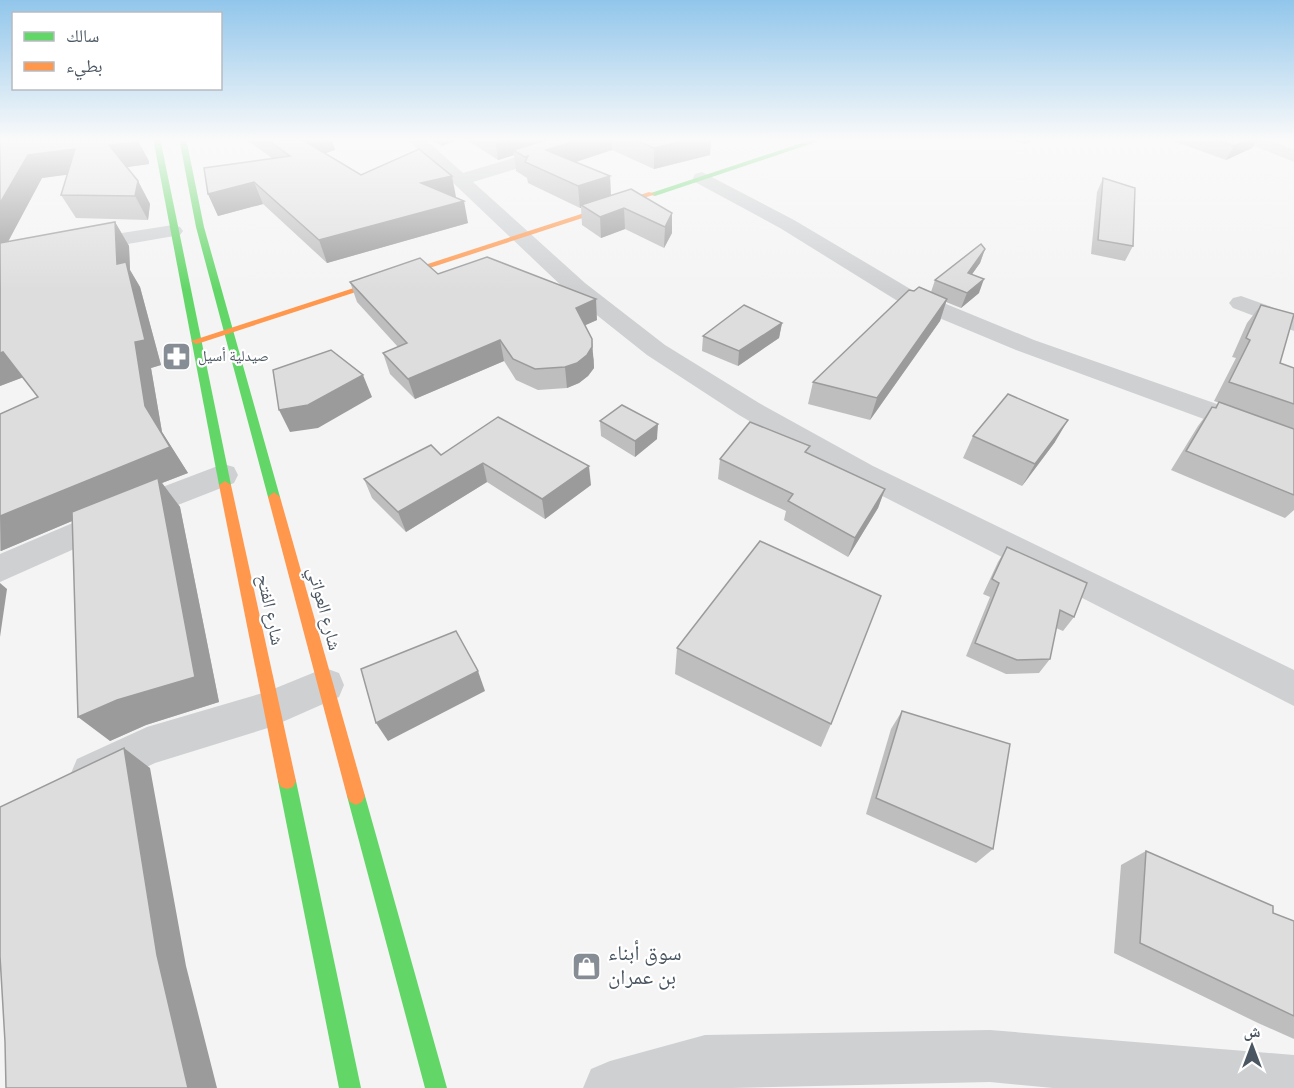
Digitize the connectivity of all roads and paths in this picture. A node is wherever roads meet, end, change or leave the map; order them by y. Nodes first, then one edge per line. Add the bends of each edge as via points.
1 (165, 189) edge
2 (192, 189) edge
3 (470, 189) edge
4 (668, 189) edge
5 (722, 189) edge
6 (173, 231) junction
7 (521, 235) junction
8 (0, 259) edge
9 (1241, 303) dead end
10 (1294, 324) edge
11 (228, 330) junction
12 (196, 341) junction
13 (1294, 442) edge
14 (223, 475) junction
15 (0, 569) edge
16 (325, 685) junction
17 (1294, 689) edge
18 (271, 709) junction
19 (62, 787) edge
20 (1294, 1082) edge
21 (350, 1088) edge
22 (436, 1088) edge
23 (610, 1088) edge

1 - 6 main road, شارع الفتح
2 - 11 main road, شارع العواتي
3 - 7 street
4 - 7 main road
5 - 13 street via 904,295 1025,345
6 - 8 street
6 - 12 main road, شارع الفتح
7 - 11 main road
7 - 17 street via 577,288 648,343 749,409 861,473
9 - 10 street
11 - 12 main road
11 - 16 main road, شارع العواتي
12 - 14 main road, شارع الفتح
14 - 15 street
14 - 18 main road, شارع الفتح
16 - 18 street
16 - 22 main road, شارع العواتي
18 - 19 street via 147,746
18 - 21 main road, شارع الفتح
20 - 23 street via 990,1056 705,1062

